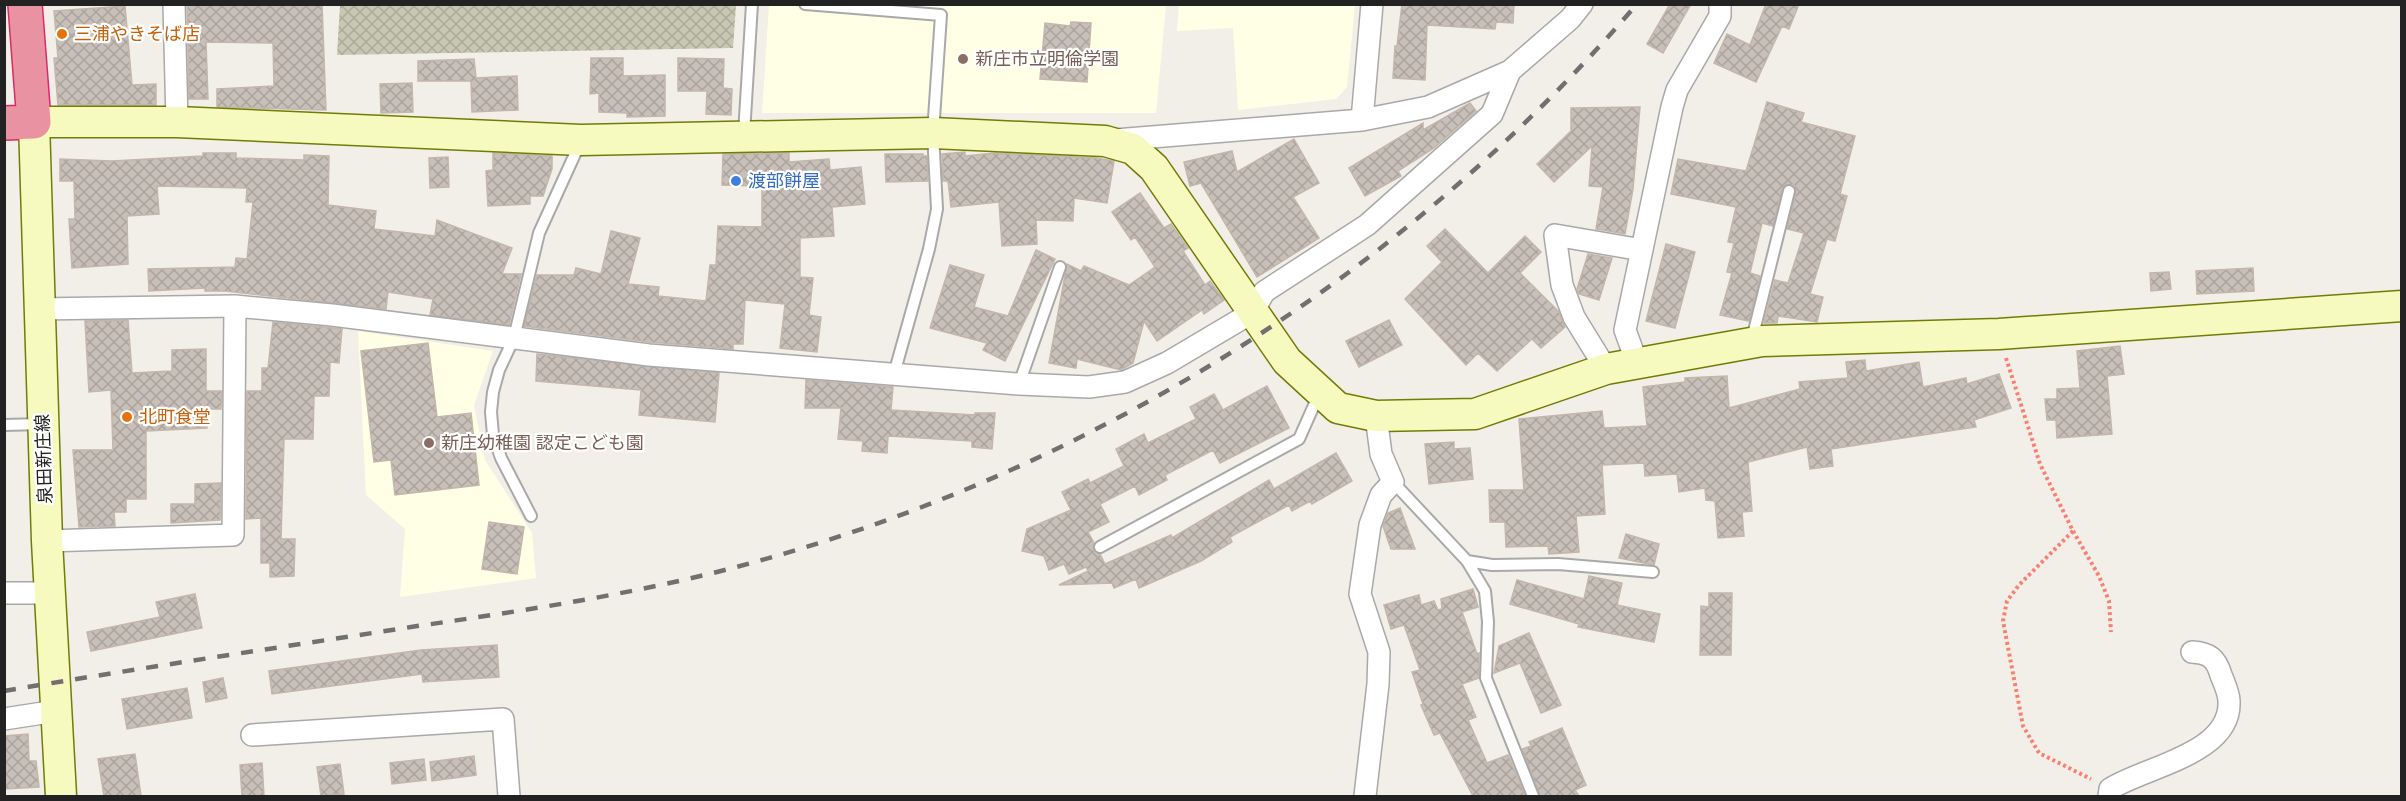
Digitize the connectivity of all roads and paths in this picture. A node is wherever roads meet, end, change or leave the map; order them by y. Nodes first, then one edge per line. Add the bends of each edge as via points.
1 (25, 4) edge
2 (174, 4) edge
3 (752, 4) edge
4 (805, 4) edge
5 (1372, 4) edge
6 (1582, 4) edge
7 (1720, 4) edge
8 (1510, 71) junction
9 (1362, 120) junction
10 (177, 122) junction
11 (19, 123) edge
12 (933, 133) junction
13 (743, 138) junction
14 (581, 140) junction
15 (1106, 141) junction
16 (1789, 190) dead end
17 (1642, 250) junction
18 (1060, 267) dead end
19 (235, 306) junction
20 (2402, 306) edge
21 (38, 309) junction
22 (1253, 312) junction
23 (1999, 334) junction
24 (514, 338) junction
25 (1752, 343) junction
26 (1637, 363) junction
27 (1606, 369) junction
28 (894, 374) junction
29 (1019, 384) junction
30 (1321, 392) junction
31 (1376, 416) junction
32 (43, 424) junction
33 (4, 425) edge
34 (1393, 482) junction
35 (531, 516) dead end
36 (2073, 531) junction
37 (47, 541) junction
38 (1100, 547) dead end
39 (1467, 561) junction
40 (1653, 572) dead end
41 (4, 593) edge
42 (50, 593) junction
43 (2111, 632) dead end
44 (2192, 652) dead end
45 (56, 711) junction
46 (4, 719) edge
47 (252, 735) dead end
48 (2110, 793) edge
49 (61, 796) edge
50 (509, 796) edge
51 (1365, 796) edge
52 (1533, 796) edge

1 - 11 highway
2 - 10 street
3 - 13 lane
4 - 12 lane via 941,15
5 - 9 street
6 - 8 street
7 - 17 street via 1720,16 1677,90
8 - 9 street via 1428,107
8 - 22 street via 1492,114 1367,225 1264,292
9 - 15 street
10 - 11 street
10 - 14 street
11 - 21 street, 泉田新庄線
12 - 13 street
12 - 15 street
12 - 28 lane via 938,209
13 - 14 street
14 - 24 lane via 539,232
15 - 22 street via 1133,149 1154,168
16 - 25 lane
17 - 26 street via 1625,330
17 - 27 street via 1555,236 1562,285 1574,317
18 - 29 lane
19 - 21 street
19 - 24 street
19 - 37 street via 233,535
20 - 23 street
21 - 32 street, 泉田新庄線
22 - 29 street via 1167,363 1125,382 1089,387
22 - 30 street via 1287,361
23 - 25 street
23 - 36 path via 2040,464
24 - 28 street via 650,355
24 - 35 lane via 499,370 491,412 493,435
25 - 26 street
26 - 27 street
27 - 31 street via 1475,414
28 - 29 street
30 - 31 street via 1338,408
30 - 38 lane via 1299,440
31 - 34 street via 1382,454
32 - 33 lane
32 - 37 street, 泉田新庄線
34 - 39 lane
34 - 51 street via 1381,495 1370,525 1360,594 1379,652
36 - 43 path via 2109,601
36 - 48 path via 2019,585 2007,601 2003,621 2023,726 2039,753
37 - 42 street, 泉田新庄線
39 - 40 lane
39 - 52 lane via 1485,591 1486,678
41 - 42 street
42 - 45 street, 泉田新庄線
44 - 48 street via 2206,653 2217,663 2230,701 2227,716 2206,745 2189,756 2121,782
45 - 46 street
45 - 49 street, 泉田新庄線
47 - 50 street via 503,719

